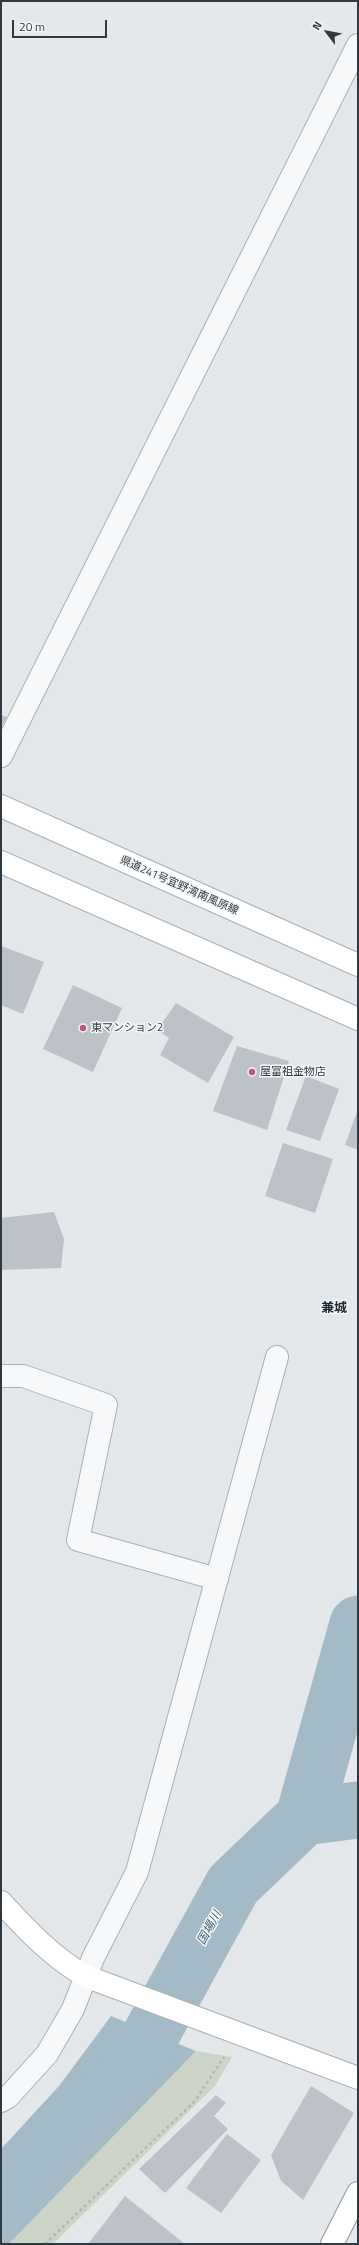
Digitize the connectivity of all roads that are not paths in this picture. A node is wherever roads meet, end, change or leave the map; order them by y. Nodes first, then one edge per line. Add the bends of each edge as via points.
1 (358, 45) edge
2 (1, 756) edge
3 (1, 806) edge
4 (1, 862) edge
5 (358, 966) edge
6 (358, 1019) edge
7 (278, 1357) dead end
8 (1, 1376) edge
9 (217, 1579) junction
10 (1, 1902) edge
11 (85, 1976) junction
12 (358, 2078) edge
13 (1, 2101) edge
14 (358, 2193) edge
15 (332, 2244) edge

1 - 2 street
3 - 5 main road, 県道241号宜野湾南風原線
4 - 6 main road
7 - 9 street
8 - 9 street via 23,1376 106,1405 78,1540
9 - 11 street via 137,1872
10 - 11 main road via 65,1965
11 - 12 main road
11 - 13 street via 73,2009 47,2054 8,2097
14 - 15 main road

